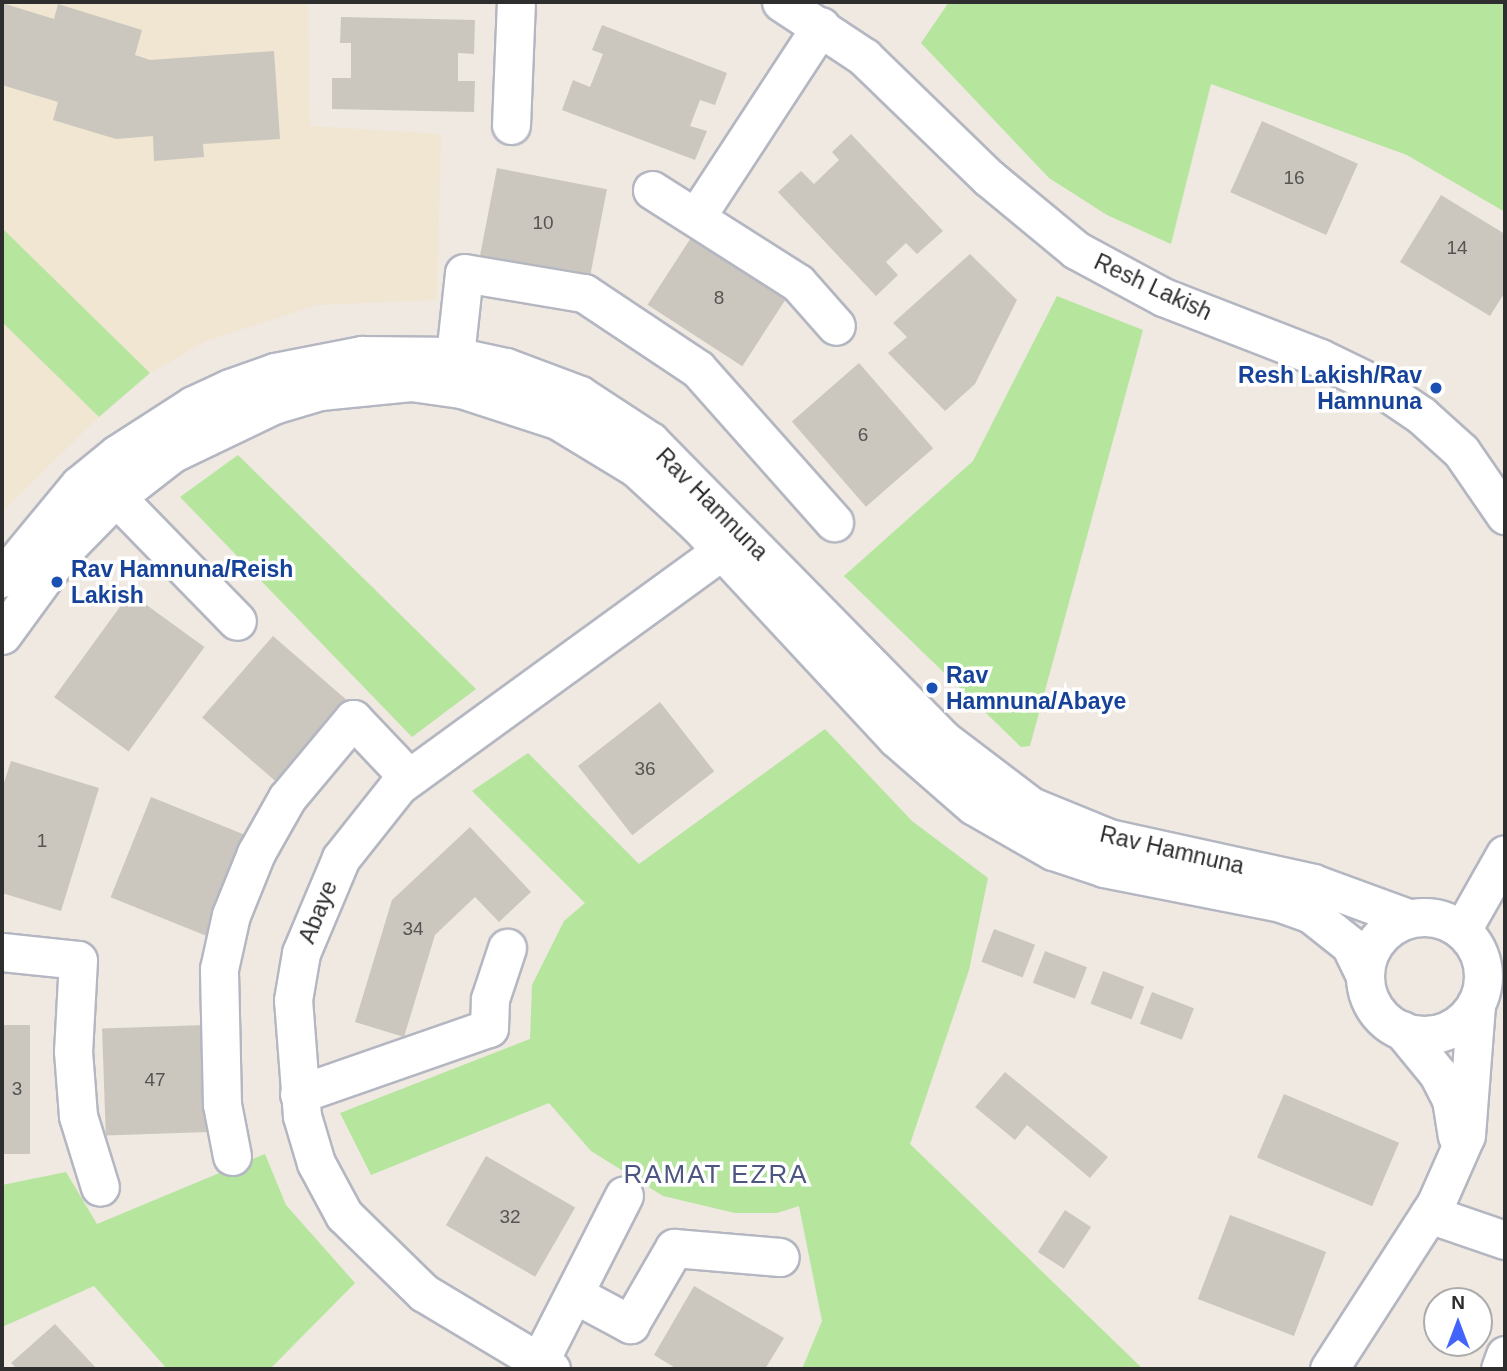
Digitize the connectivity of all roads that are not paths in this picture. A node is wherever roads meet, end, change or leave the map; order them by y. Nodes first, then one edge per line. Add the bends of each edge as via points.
1 (516, 2) edge
2 (781, 2) edge
3 (821, 26) junction
4 (511, 125) dead end
5 (652, 190) dead end
6 (696, 217) junction
7 (836, 326) dead end
8 (455, 356) junction
9 (116, 497) junction
10 (1505, 515) edge
11 (834, 522) dead end
12 (733, 543) junction
13 (2, 578) edge
14 (237, 621) dead end
15 (2, 635) edge
16 (408, 777) junction
17 (1505, 854) edge
18 (1408, 919) junction
19 (1462, 930) junction
20 (507, 948) dead end
21 (2, 952) edge
22 (1365, 976) junction
23 (1476, 1004) junction
24 (1402, 1030) junction
25 (299, 1094) junction
26 (232, 1156) dead end
27 (1451, 1171) junction
28 (100, 1187) dead end
29 (624, 1195) dead end
30 (1429, 1214) junction
31 (1505, 1240) edge
32 (780, 1257) dead end
33 (574, 1294) junction
34 (1505, 1356) edge
35 (545, 1366) edge
36 (1329, 1369) edge
37 (1500, 1369) edge

1 - 4 street
2 - 3 street, Resh Lakish
3 - 6 street
3 - 10 street, Resh Lakish via 901,89 989,178 1055,234 1144,288 1378,386 1461,451
5 - 6 street
6 - 7 street via 798,283
8 - 11 street via 464,273 584,293 705,375
8 - 12 street, Rav Hamnuna via 545,380 619,418
8 - 13 street, Rav Hamnuna via 362,355 320,360 192,405 79,485
9 - 12 street, Rav Hamnuna via 173,453 273,405 367,383 411,383 513,403 596,441
9 - 14 street
9 - 15 street, Rav Hamnuna via 65,549
12 - 16 street, Abaye
12 - 18 street, Rav Hamnuna via 944,740 1031,806 1109,838 1313,883
12 - 22 street, Rav Hamnuna via 897,738 974,806 1053,851 1104,869 1281,903 1311,914 1350,945
16 - 25 street, Abaye via 366,820 341,858 301,953 293,1000
16 - 26 street via 353,719 287,798 256,853 231,915 219,968 222,1104
17 - 19 street
18 - 19 street via 1440,919
18 - 22 street via 1375,943
19 - 23 street via 1482,964
20 - 25 street via 490,999 489,1028
21 - 28 street via 78,960 73,1051 78,1116
22 - 24 street via 1375,1009
23 - 24 street via 1446,1031 1427,1035
23 - 27 street via 1469,1111
24 - 27 street via 1423,1051 1451,1100 1457,1140
25 - 35 street, Abaye via 316,1163 344,1215 371,1245 459,1319
27 - 30 street
29 - 33 street
30 - 31 street
30 - 36 street
32 - 33 street via 674,1248 630,1324
33 - 35 street
34 - 37 street

